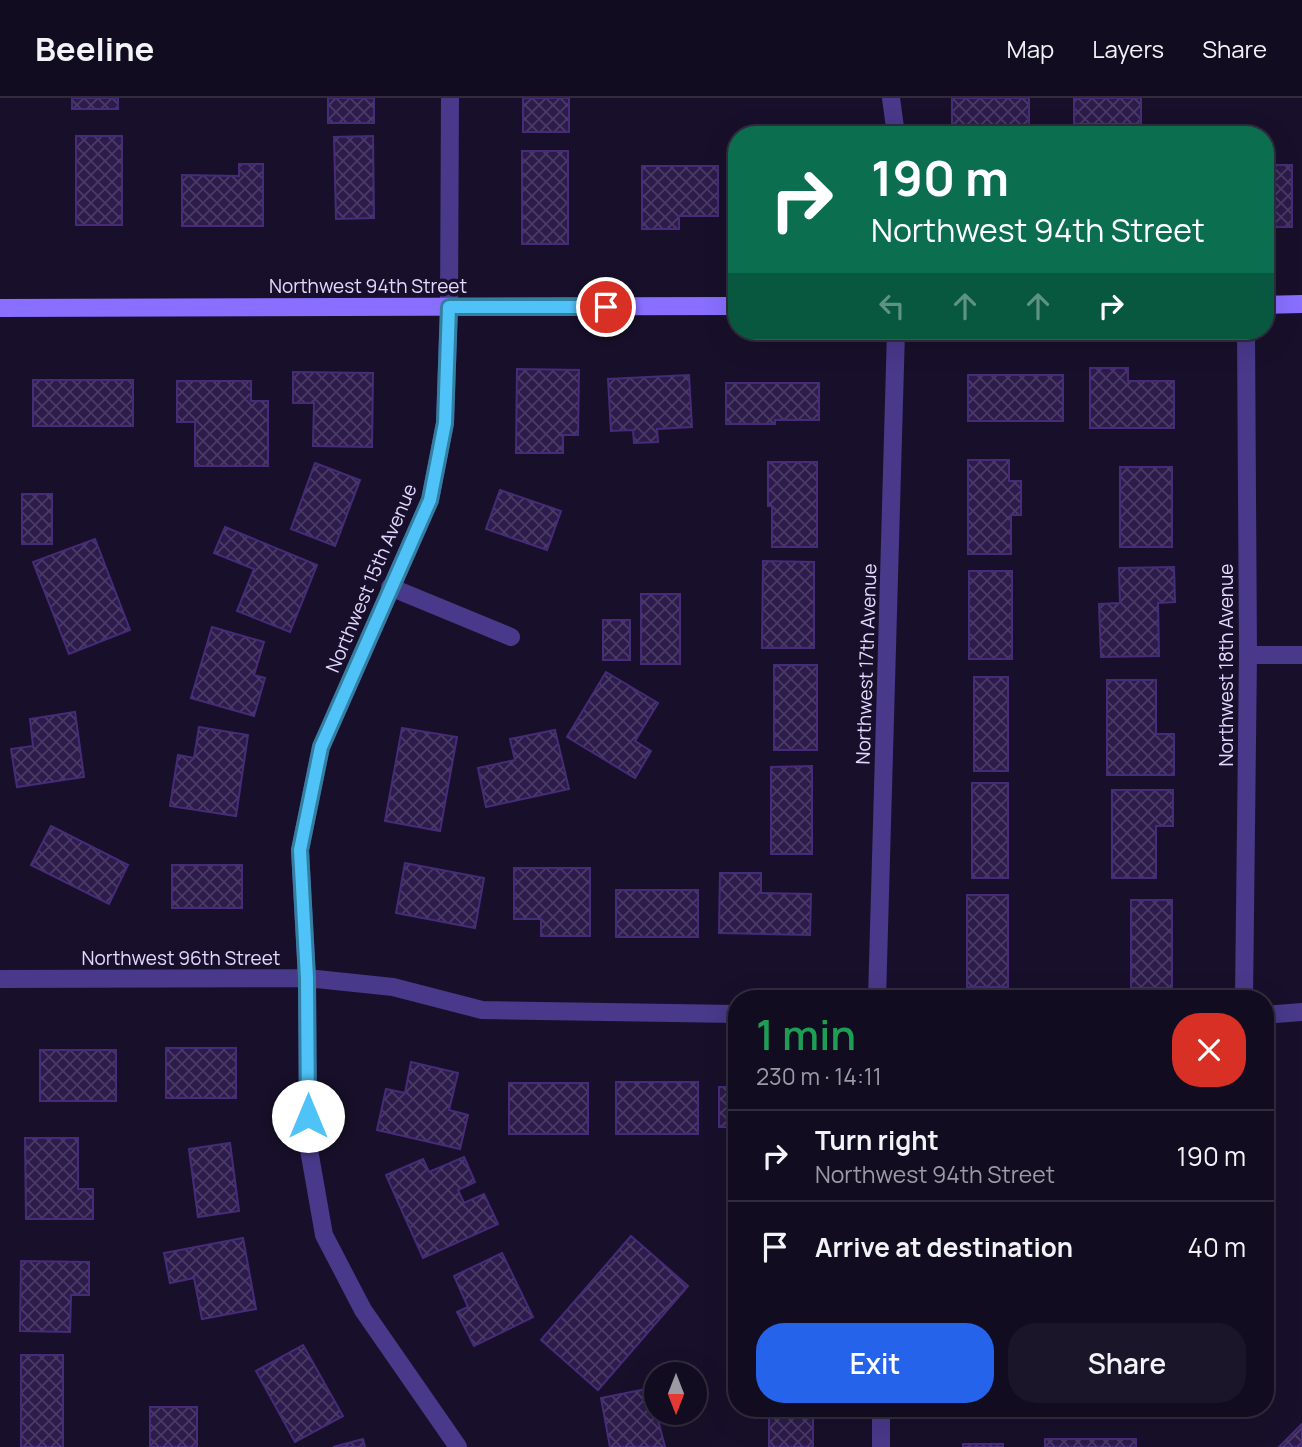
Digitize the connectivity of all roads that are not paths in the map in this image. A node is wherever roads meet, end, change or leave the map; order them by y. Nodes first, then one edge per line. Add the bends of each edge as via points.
1 (450, 98) edge
2 (891, 98) edge
3 (895, 126) edge
4 (1302, 304) edge
5 (1274, 305) edge
6 (728, 306) edge
7 (0, 307) edge
8 (449, 307) junction
9 (896, 340) edge
10 (1246, 340) edge
11 (390, 587) junction
12 (510, 637) dead end
13 (1248, 655) junction
14 (1302, 655) edge
15 (307, 978) junction
16 (0, 979) edge
17 (877, 990) edge
18 (1244, 990) edge
19 (1302, 1013) edge
20 (728, 1014) edge
21 (1274, 1014) edge
22 (881, 1417) edge
23 (458, 1447) edge
24 (881, 1447) edge

1 - 8 street, Northwest 15th Avenue
2 - 3 street
4 - 5 street
6 - 8 street, Northwest 94th Street
7 - 8 street, Northwest 94th Street
8 - 11 street, Northwest 15th Avenue via 445,423 430,500
9 - 17 street, Northwest 17th Avenue
10 - 13 street, Northwest 18th Avenue
11 - 12 street
11 - 15 street, Northwest 15th Avenue via 321,747 300,850
13 - 14 street
13 - 18 street, Northwest 18th Avenue
15 - 16 street, Northwest 96th Street
15 - 20 street, Northwest 96th Street via 393,987 482,1010
15 - 23 street, Northwest 15th Avenue via 308,1144 324,1235 363,1310
19 - 21 street
22 - 24 street

